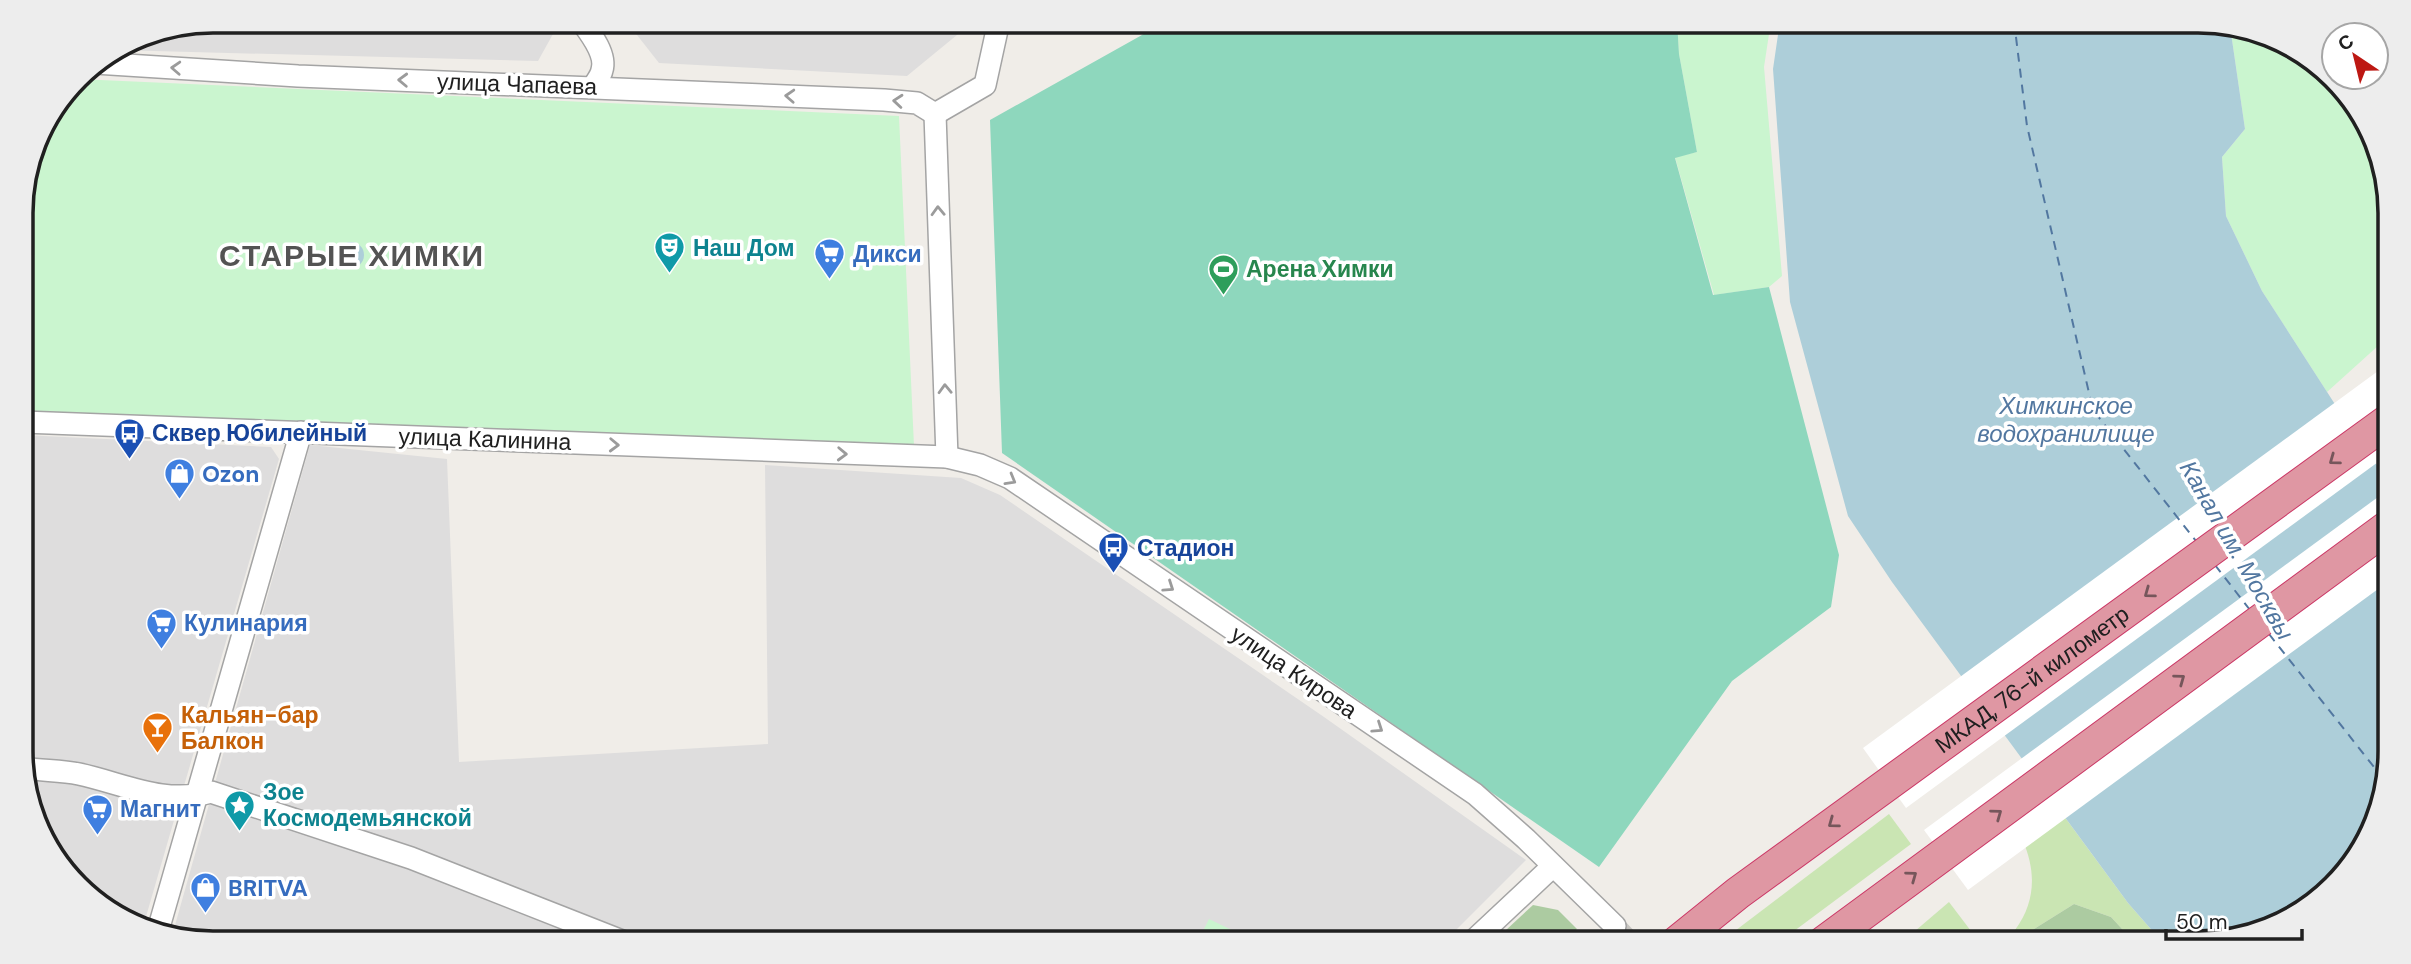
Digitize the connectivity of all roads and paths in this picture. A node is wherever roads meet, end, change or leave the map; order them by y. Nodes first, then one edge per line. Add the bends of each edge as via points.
1 (589, 34) edge
2 (996, 34) edge
3 (112, 65) edge
4 (593, 87) junction
5 (935, 114) junction
6 (34, 422) edge
7 (2378, 428) edge
8 (301, 432) junction
9 (947, 457) junction
10 (2378, 534) edge
11 (35, 769) edge
12 (196, 796) junction
13 (1553, 866) junction
14 (160, 922) edge
15 (1615, 926) tunnel mouth
16 (1484, 930) edge
17 (1692, 930) edge
18 (1840, 930) edge
19 (596, 931) edge

1 - 4 street via 600,51 603,69
2 - 5 street via 985,85
4 -> 3 street, улица Чапаева
5 -> 4 street, улица Чапаева via 914,103
9 -> 5 street
6 - 8 street, улица Калинина
7 -> 17 highway, МКАД, 76-й километр
8 -> 9 street, улица Калинина
8 - 12 street
9 -> 13 street, улица Кирова via 1010,478 1475,794
18 -> 10 highway
11 - 12 street via 76,773 167,797
12 - 14 street
12 - 19 street via 211,792 411,858
13 - 15 street, улица Кирова
13 - 16 street

